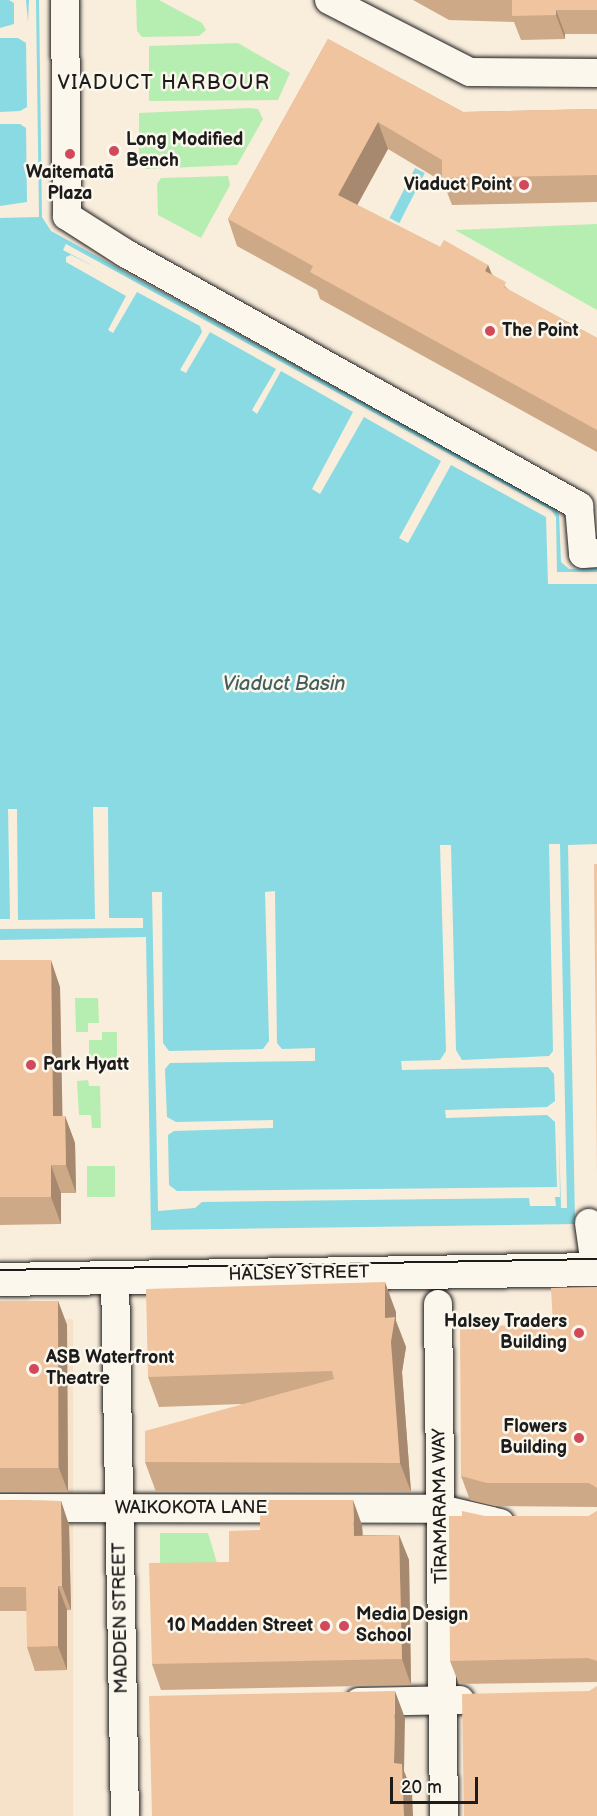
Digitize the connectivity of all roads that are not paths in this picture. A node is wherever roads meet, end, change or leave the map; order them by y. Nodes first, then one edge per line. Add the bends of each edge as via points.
1 (65, 0) edge
2 (329, 0) edge
3 (597, 73) edge
4 (597, 553) edge
5 (589, 1223) dead end
6 (595, 1261) edge
7 (115, 1277) junction
8 (0, 1279) edge
9 (438, 1304) dead end
10 (118, 1507) junction
11 (0, 1508) edge
12 (441, 1509) junction
13 (525, 1523) edge
14 (443, 1700) junction
15 (483, 1700) edge
16 (336, 1703) edge
17 (125, 1816) edge
18 (444, 1816) edge

1 - 4 street via 67,216 125,253 579,506 583,554
2 - 3 street via 470,72
5 - 6 street
6 - 7 main road, HALSEY STREET
7 - 8 main road, HALSEY STREET
7 - 10 street, MADDEN STREET
9 - 12 street, TĪRAMARAMA WAY
10 - 11 street, WAIKOKOTA LANE
10 - 12 street, WAIKOKOTA LANE
10 - 17 street, MADDEN STREET via 136,1707
12 - 13 street, WAIKOKOTA LANE via 493,1523
12 - 14 street, TĪRAMARAMA WAY
14 - 15 street
14 - 16 street
14 - 18 street, TĪRAMARAMA WAY

